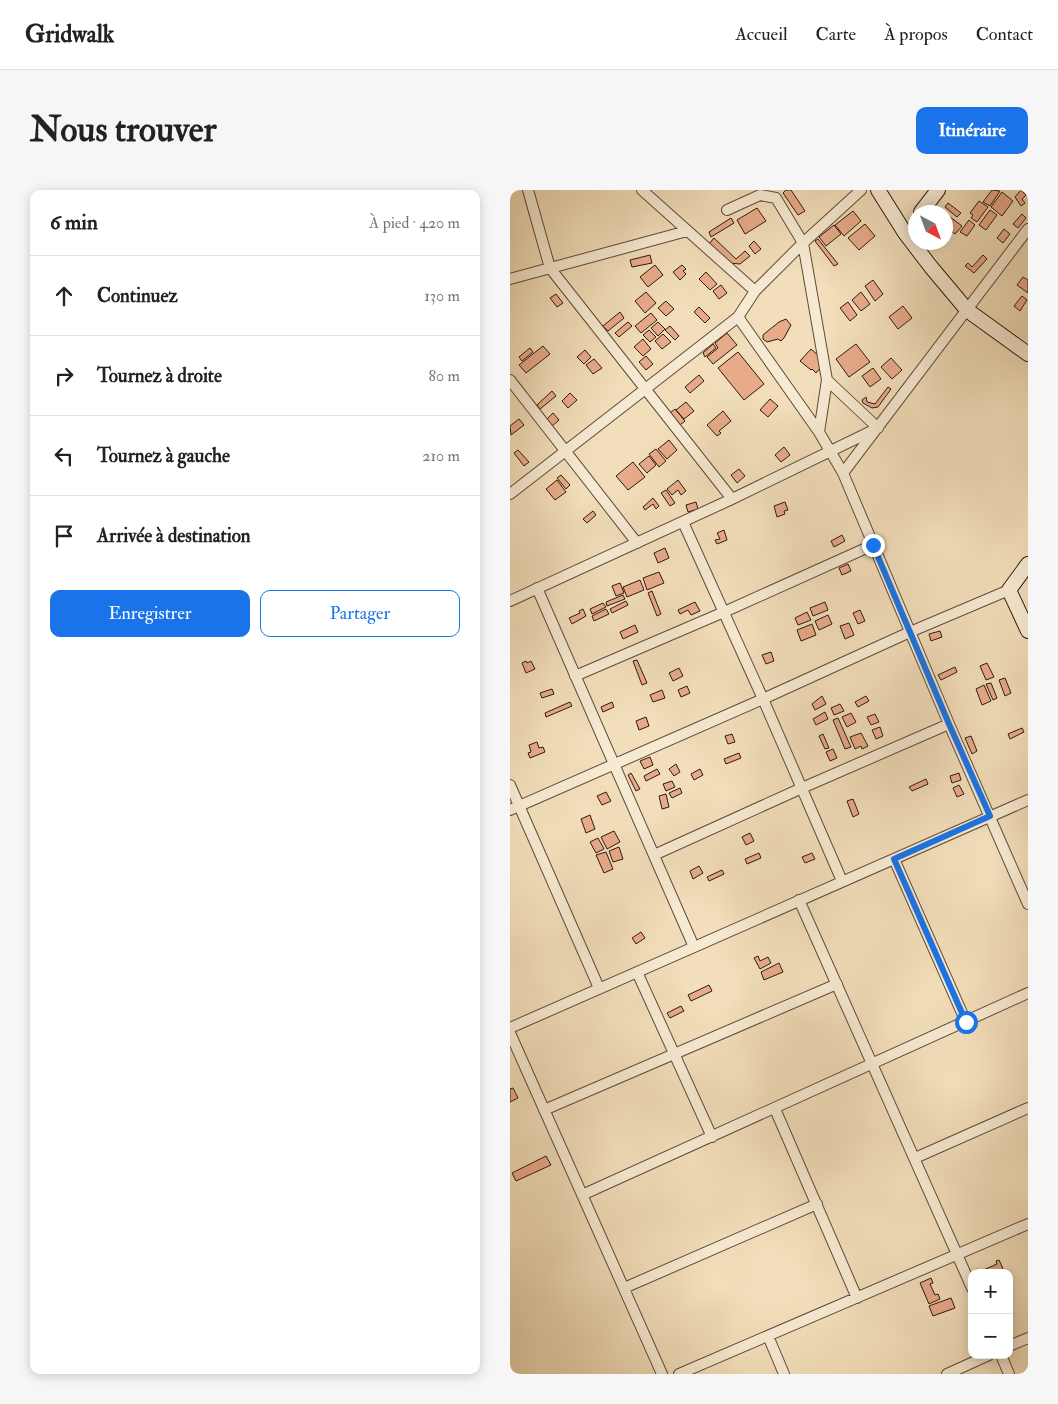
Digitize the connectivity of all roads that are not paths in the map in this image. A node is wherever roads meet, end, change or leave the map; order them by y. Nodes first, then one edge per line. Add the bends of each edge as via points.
1 (528, 190) edge
2 (642, 190) edge
3 (861, 190) edge
4 (878, 190) edge
5 (938, 190) edge
6 (926, 205) edge
7 (727, 210) dead end
8 (908, 229) edge
9 (1028, 230) edge
10 (687, 231) junction
11 (905, 233) junction
12 (803, 243) junction
13 (550, 268) junction
14 (510, 279) edge
15 (755, 292) junction
16 (967, 310) junction
17 (738, 316) junction
18 (1028, 354) edge
19 (510, 380) edge
20 (827, 380) junction
21 (645, 389) junction
22 (878, 428) junction
23 (819, 432) junction
24 (565, 451) junction
25 (830, 452) junction
26 (843, 474) junction
27 (510, 494) edge
28 (732, 499) junction
29 (683, 522) junction
30 (637, 542) junction
31 (873, 545) junction
32 (1028, 564) edge
33 (537, 588) junction
34 (1009, 590) junction
35 (510, 600) edge
36 (724, 612) junction
37 (1028, 631) edge
38 (910, 632) junction
39 (575, 676) junction
40 (763, 699) junction
41 (949, 724) junction
42 (614, 765) junction
43 (510, 785) edge
44 (802, 788) junction
45 (1028, 800) edge
46 (515, 808) edge
47 (990, 816) junction
48 (654, 855) junction
49 (894, 859) junction
50 (842, 881) junction
51 (799, 900) junction
52 (1028, 904) edge
53 (694, 947) junction
54 (637, 972) junction
55 (836, 984) junction
56 (599, 988) junction
57 (1028, 993) edge
58 (966, 1022) junction
59 (510, 1028) edge
60 (510, 1033) edge
61 (674, 1053) junction
62 (872, 1064) junction
63 (775, 1108) junction
64 (1028, 1108) edge
65 (544, 1110) junction
66 (712, 1137) junction
67 (914, 1158) junction
68 (582, 1195) junction
69 (817, 1204) junction
70 (1028, 1224) edge
71 (958, 1254) junction
72 (968, 1278) edge
73 (624, 1288) junction
74 (857, 1298) junction
75 (768, 1336) junction
76 (1028, 1338) edge
77 (1013, 1344) edge
78 (981, 1359) edge
79 (1003, 1359) edge
80 (662, 1374) edge
81 (679, 1374) edge
82 (784, 1374) edge
83 (947, 1374) edge
84 (1009, 1374) edge

1 - 13 street
2 - 10 street
3 - 12 street
4 - 11 main road
5 - 6 main road
7 - 12 street via 760,195 776,198
8 - 11 main road
9 - 16 street
10 - 13 street
10 - 15 street
11 - 16 main road
12 - 15 street
12 - 20 street
13 - 14 street
13 - 21 street
15 - 17 street
16 - 18 main road
16 - 22 street
17 - 21 street
17 - 23 street
19 - 24 street
20 - 22 street
20 - 23 street
21 - 24 street
21 - 28 street
22 - 25 street
22 - 26 street
23 - 25 street
24 - 27 street
24 - 30 street
25 - 26 street
25 - 28 street
26 - 31 street
28 - 29 street
29 - 30 street
29 - 36 street
30 - 33 street
31 - 36 street
31 - 38 street
32 - 34 main road
33 - 35 street
33 - 39 street
34 - 37 main road
34 - 38 street
36 - 39 street
36 - 40 street
38 - 40 street
38 - 41 street
39 - 42 street
40 - 42 street
40 - 44 street
41 - 44 street
41 - 47 street
42 - 46 street
42 - 48 street
43 - 46 street
44 - 48 street
44 - 50 street
45 - 47 street
46 - 56 street
47 - 49 street
47 - 52 street
48 - 53 street
49 - 50 street
49 - 58 street
50 - 51 street
51 - 53 street
51 - 55 street
53 - 54 street
54 - 56 street
54 - 61 street
55 - 61 street
55 - 62 street
56 - 59 street
57 - 58 street
58 - 62 street
60 - 65 street
61 - 65 street
61 - 66 street
62 - 63 street
62 - 67 street
63 - 66 street
63 - 69 street
64 - 67 street
65 - 68 street
66 - 68 street
67 - 71 street
68 - 73 street
69 - 73 street
69 - 74 street
70 - 71 street
71 - 72 street
71 - 74 street
73 - 80 street
74 - 75 street
75 - 81 street
75 - 82 street
76 - 77 street
78 - 83 street
79 - 84 street

